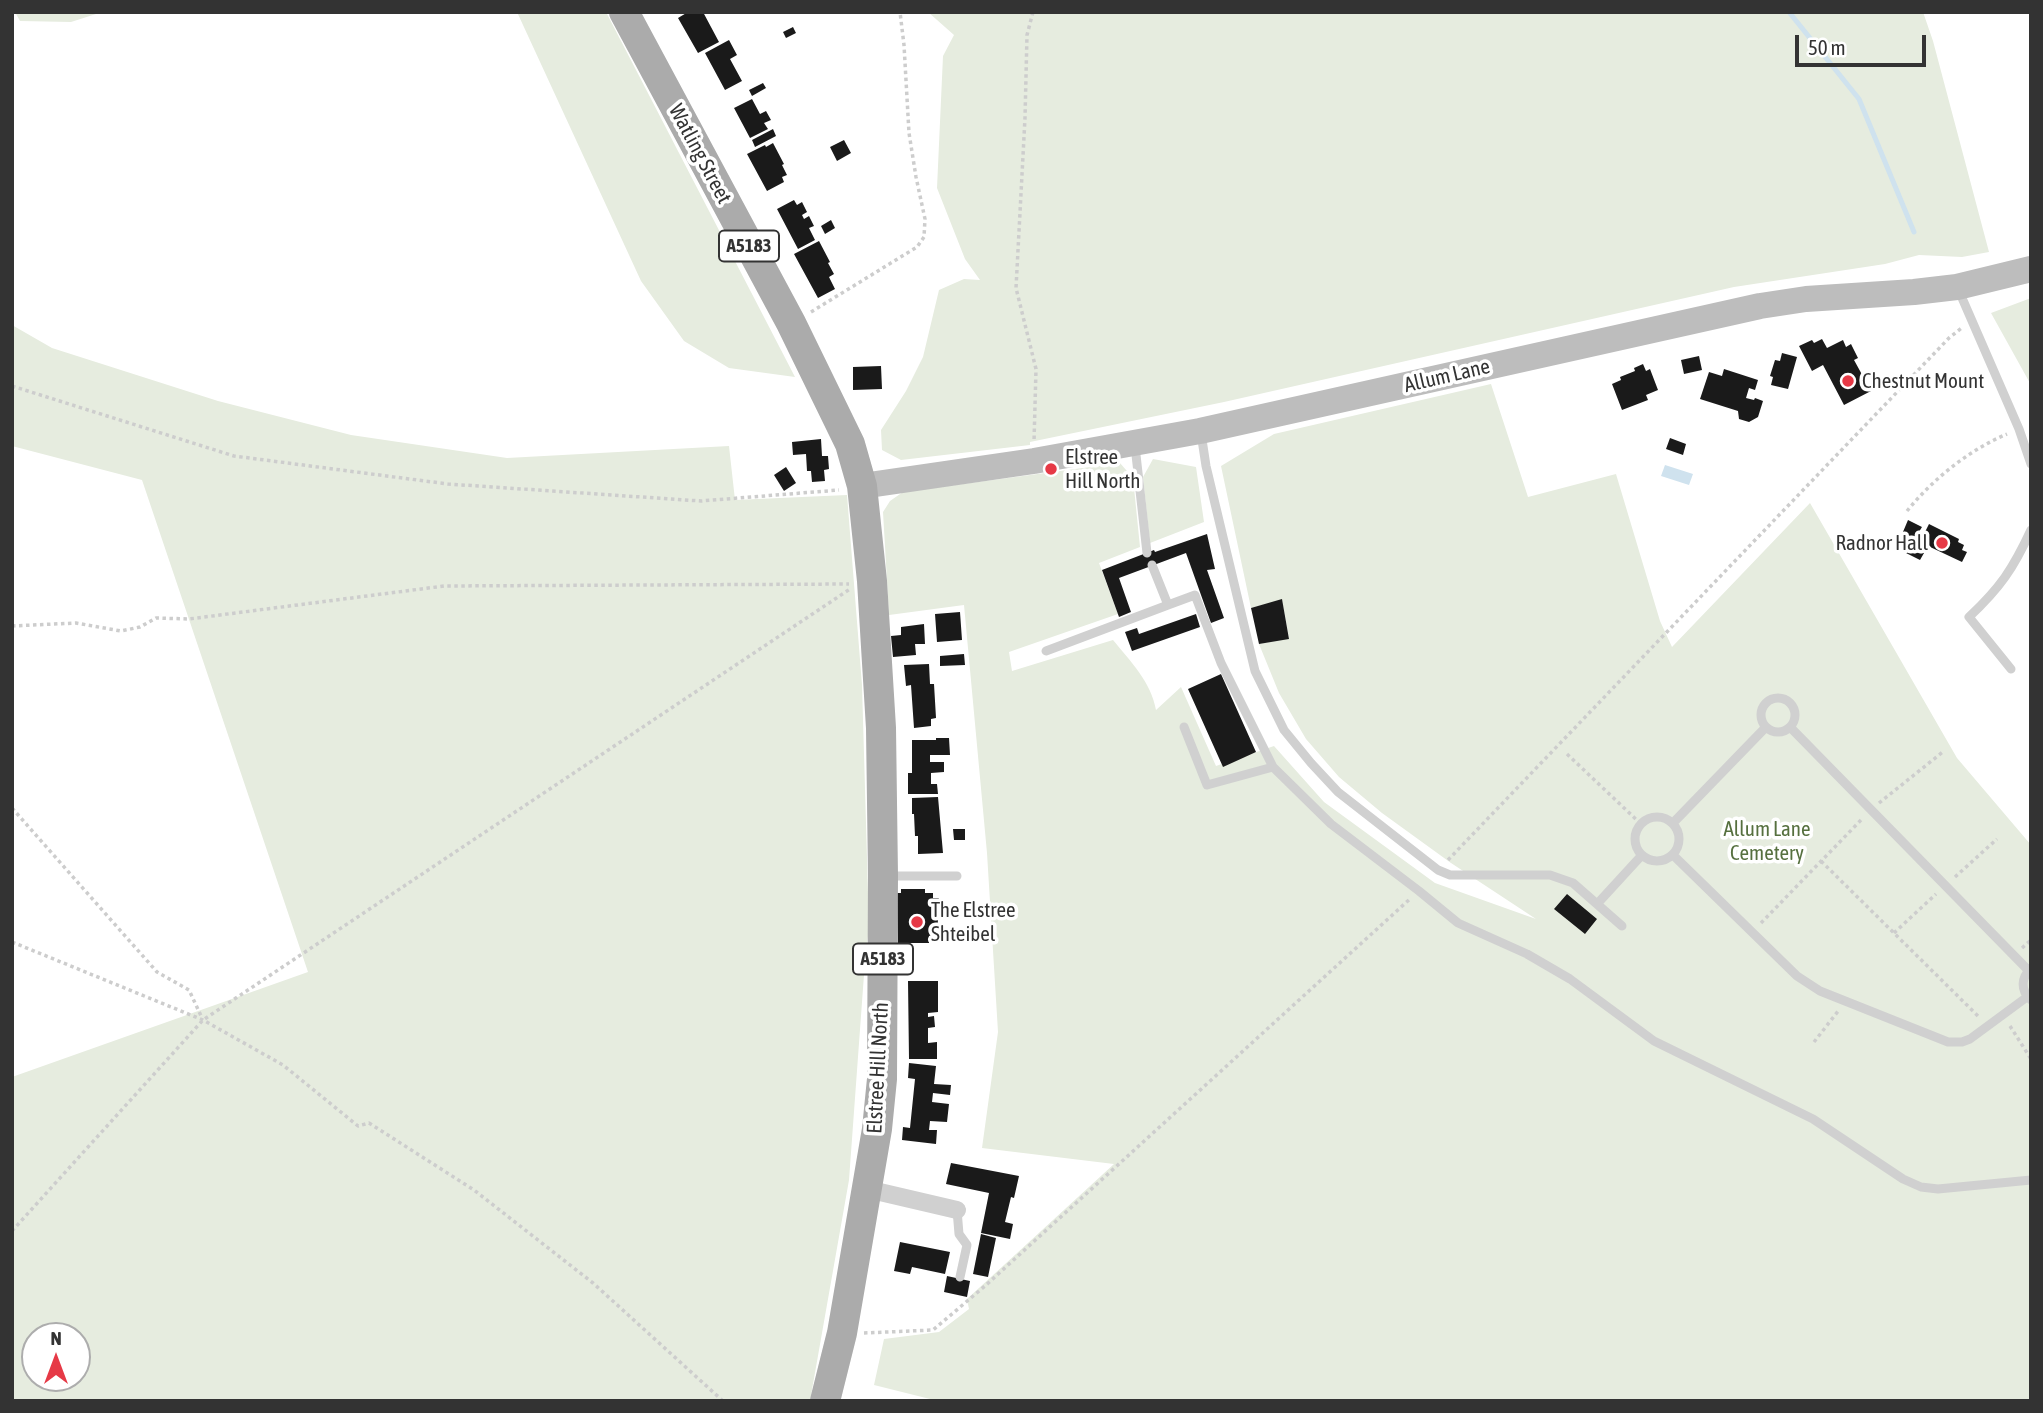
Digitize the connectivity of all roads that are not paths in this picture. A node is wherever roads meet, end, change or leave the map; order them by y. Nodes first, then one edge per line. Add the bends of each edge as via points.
1 (624, 12) edge
2 (2031, 268) edge
3 (1957, 287) junction
4 (1200, 431) junction
5 (1135, 444) junction
6 (2031, 464) edge
7 (862, 486) junction
8 (2031, 530) edge
9 (1147, 552) dead end
10 (1152, 565) dead end
11 (1168, 605) junction
12 (1046, 651) dead end
13 (2011, 669) dead end
14 (1184, 727) dead end
15 (1766, 727) junction
16 (1790, 727) junction
17 (1273, 767) junction
18 (1673, 823) junction
19 (1642, 855) junction
20 (1673, 855) junction
21 (883, 876) junction
22 (957, 876) dead end
23 (1598, 903) junction
24 (1622, 926) dead end
25 (2030, 969) edge
26 (2029, 998) edge
27 (2031, 1180) edge
28 (867, 1189) junction
29 (957, 1210) joint
30 (960, 1277) dead end
31 (825, 1401) edge

1 - 7 main road, Watling Street / A5183 via 791,323 850,444
2 - 3 main road, Allum Lane
3 - 4 main road, Allum Lane via 1760,306
3 - 6 lane
4 - 5 main road, Allum Lane
4 - 23 lane via 1255,671 1284,730 1311,763 1338,792 1438,870 1450,875 1550,875 1573,883
5 - 7 main road, Allum Lane
5 - 9 lane
7 - 21 main road, Elstree Hill North / A5183 via 881,729
8 - 13 lane via 1993,595 1969,617
10 - 11 lane
11 - 12 lane
11 - 17 lane via 1195,595 1221,663
14 - 17 lane via 1207,785
15 - 16 lane via 1779,732
15 - 16 lane via 1763,707 1767,701 1782,698 1796,713
15 - 18 lane
16 - 25 lane
17 - 27 lane via 1331,824 1458,923 1527,954 1570,979 1654,1041 1813,1119 1903,1179 1938,1189
18 - 19 lane via 1657,817 1641,824 1635,839
18 - 20 lane via 1679,839
19 - 20 lane via 1657,862
19 - 23 lane
20 - 26 lane via 1809,985 1845,1001 1948,1042 1962,1042
21 - 22 lane
21 - 28 main road, Elstree Hill North / A5183 via 882,1079
23 - 24 lane
25 - 26 lane via 2022,983
28 - 29 street
28 - 31 main road, Elstree Hill North / A5183 via 842,1334
29 - 30 lane via 959,1234 967,1245

